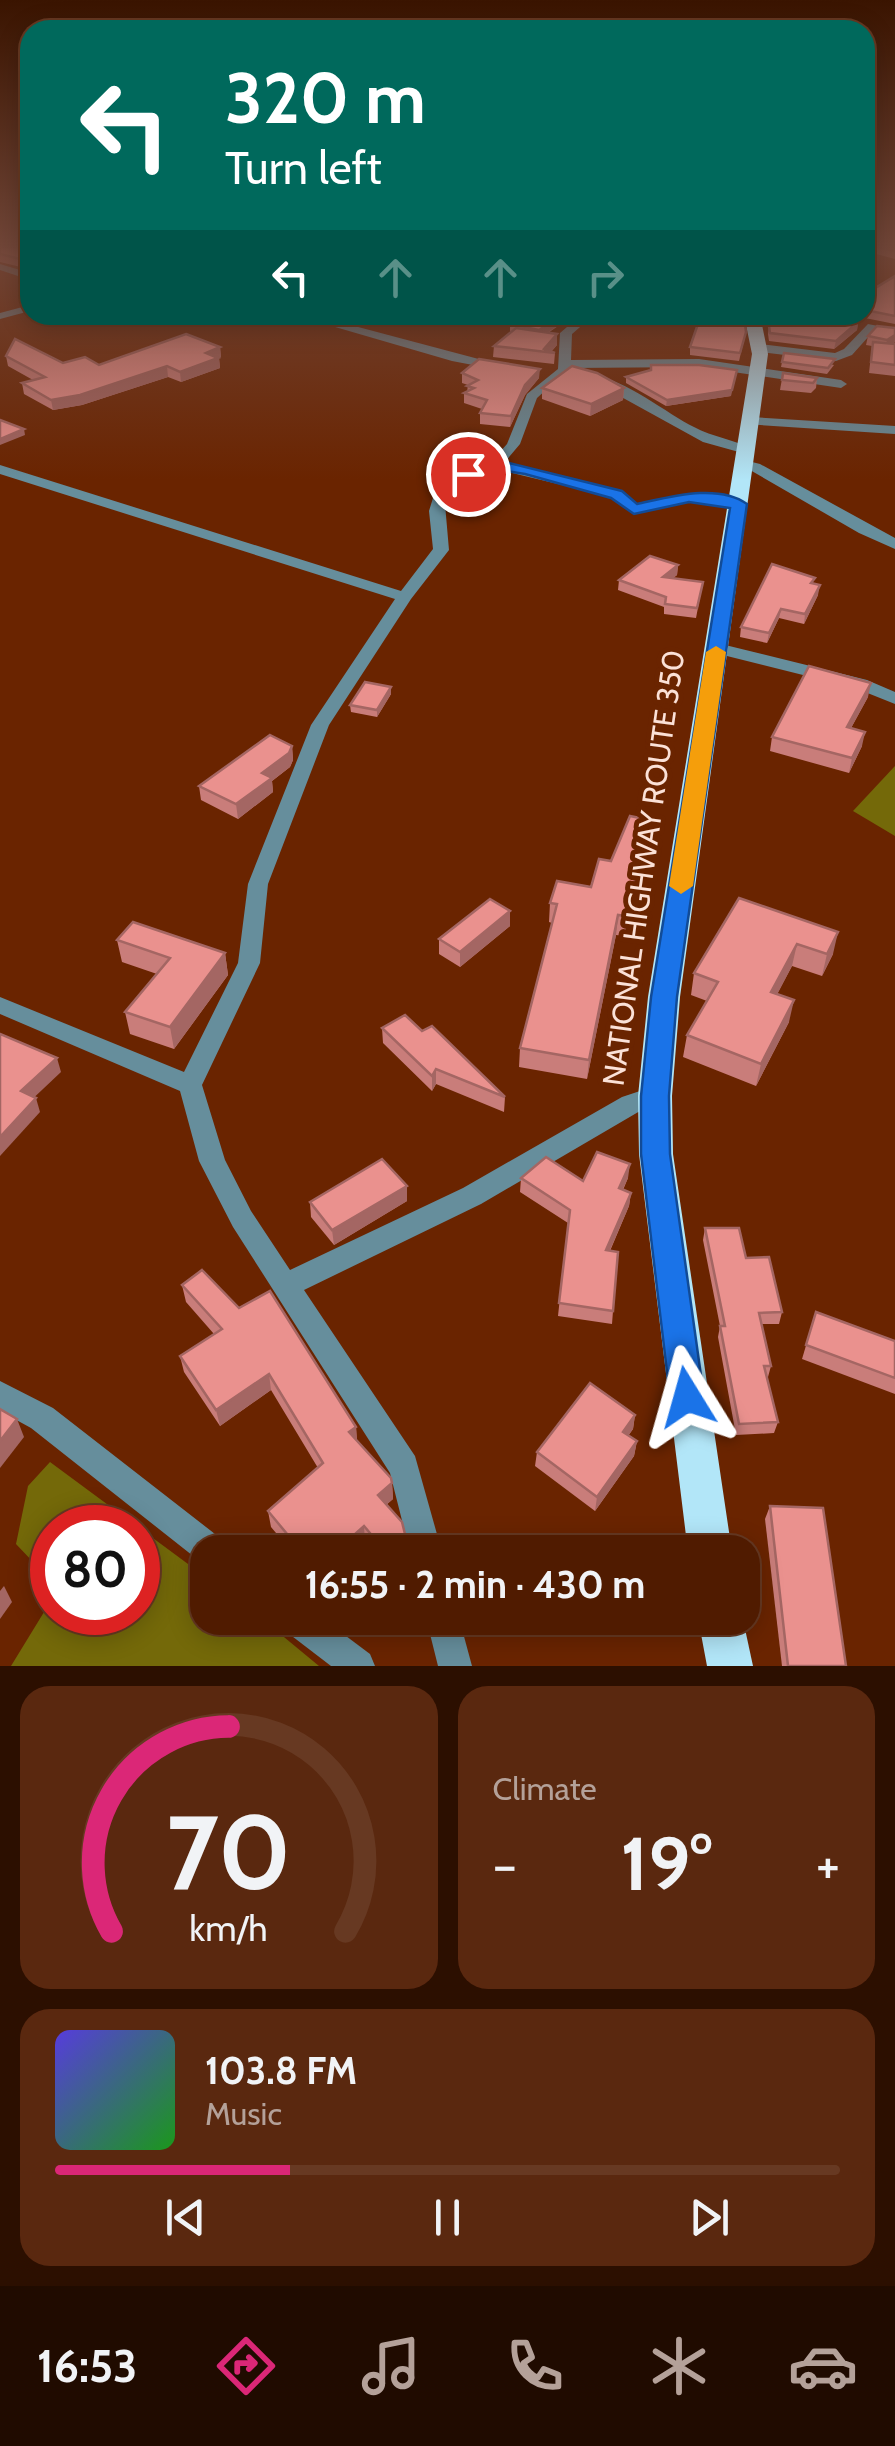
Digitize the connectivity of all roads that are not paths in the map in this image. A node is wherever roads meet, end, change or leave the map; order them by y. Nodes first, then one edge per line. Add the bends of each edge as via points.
1 (336, 325) edge
2 (576, 325) edge
3 (753, 325) edge
4 (865, 325) edge
5 (758, 360) junction
6 (509, 367) edge
7 (565, 367) junction
8 (544, 373) edge
9 (840, 384) dead end
10 (895, 430) edge
11 (746, 445) junction
12 (493, 464) junction
13 (0, 469) edge
14 (739, 504) junction
15 (895, 544) edge
16 (404, 597) junction
17 (717, 648) junction
18 (895, 674) edge
19 (887, 694) edge
20 (0, 1005) edge
21 (190, 1085) junction
22 (655, 1096) junction
23 (286, 1285) junction
24 (0, 1395) edge
25 (191, 1535) edge
26 (422, 1535) edge
27 (708, 1535) edge
28 (318, 1635) edge
29 (447, 1635) edge
30 (724, 1635) edge
31 (358, 1666) edge
32 (455, 1666) edge
33 (730, 1666) edge

1 - 6 street
2 - 7 street via 566,333
3 - 5 highway, NATIONAL HIGHWAY ROUTE 350
4 - 5 street via 878,328 841,356
5 - 7 street
5 - 9 street
5 - 11 highway, NATIONAL HIGHWAY ROUTE 350
7 - 8 street
7 - 11 street via 631,394 711,441
7 - 12 street via 530,398 515,441
10 - 11 street
11 - 14 highway, NATIONAL HIGHWAY ROUTE 350
11 - 15 street via 755,467
12 - 14 street via 617,494 634,510 689,497
12 - 16 street via 449,485 437,502 441,550
13 - 16 street
14 - 17 highway, NATIONAL HIGHWAY ROUTE 350
16 - 21 street via 320,725 258,884 250,963
17 - 19 street
17 - 22 highway, NATIONAL HIGHWAY ROUTE 350
18 - 19 street
20 - 21 street
21 - 23 street via 212,1161
22 - 23 street via 472,1196
22 - 27 highway, NATIONAL HIGHWAY ROUTE 350 via 656,1154
23 - 26 street via 404,1467
24 - 25 street via 42,1418
28 - 31 street
29 - 32 street
30 - 33 highway

